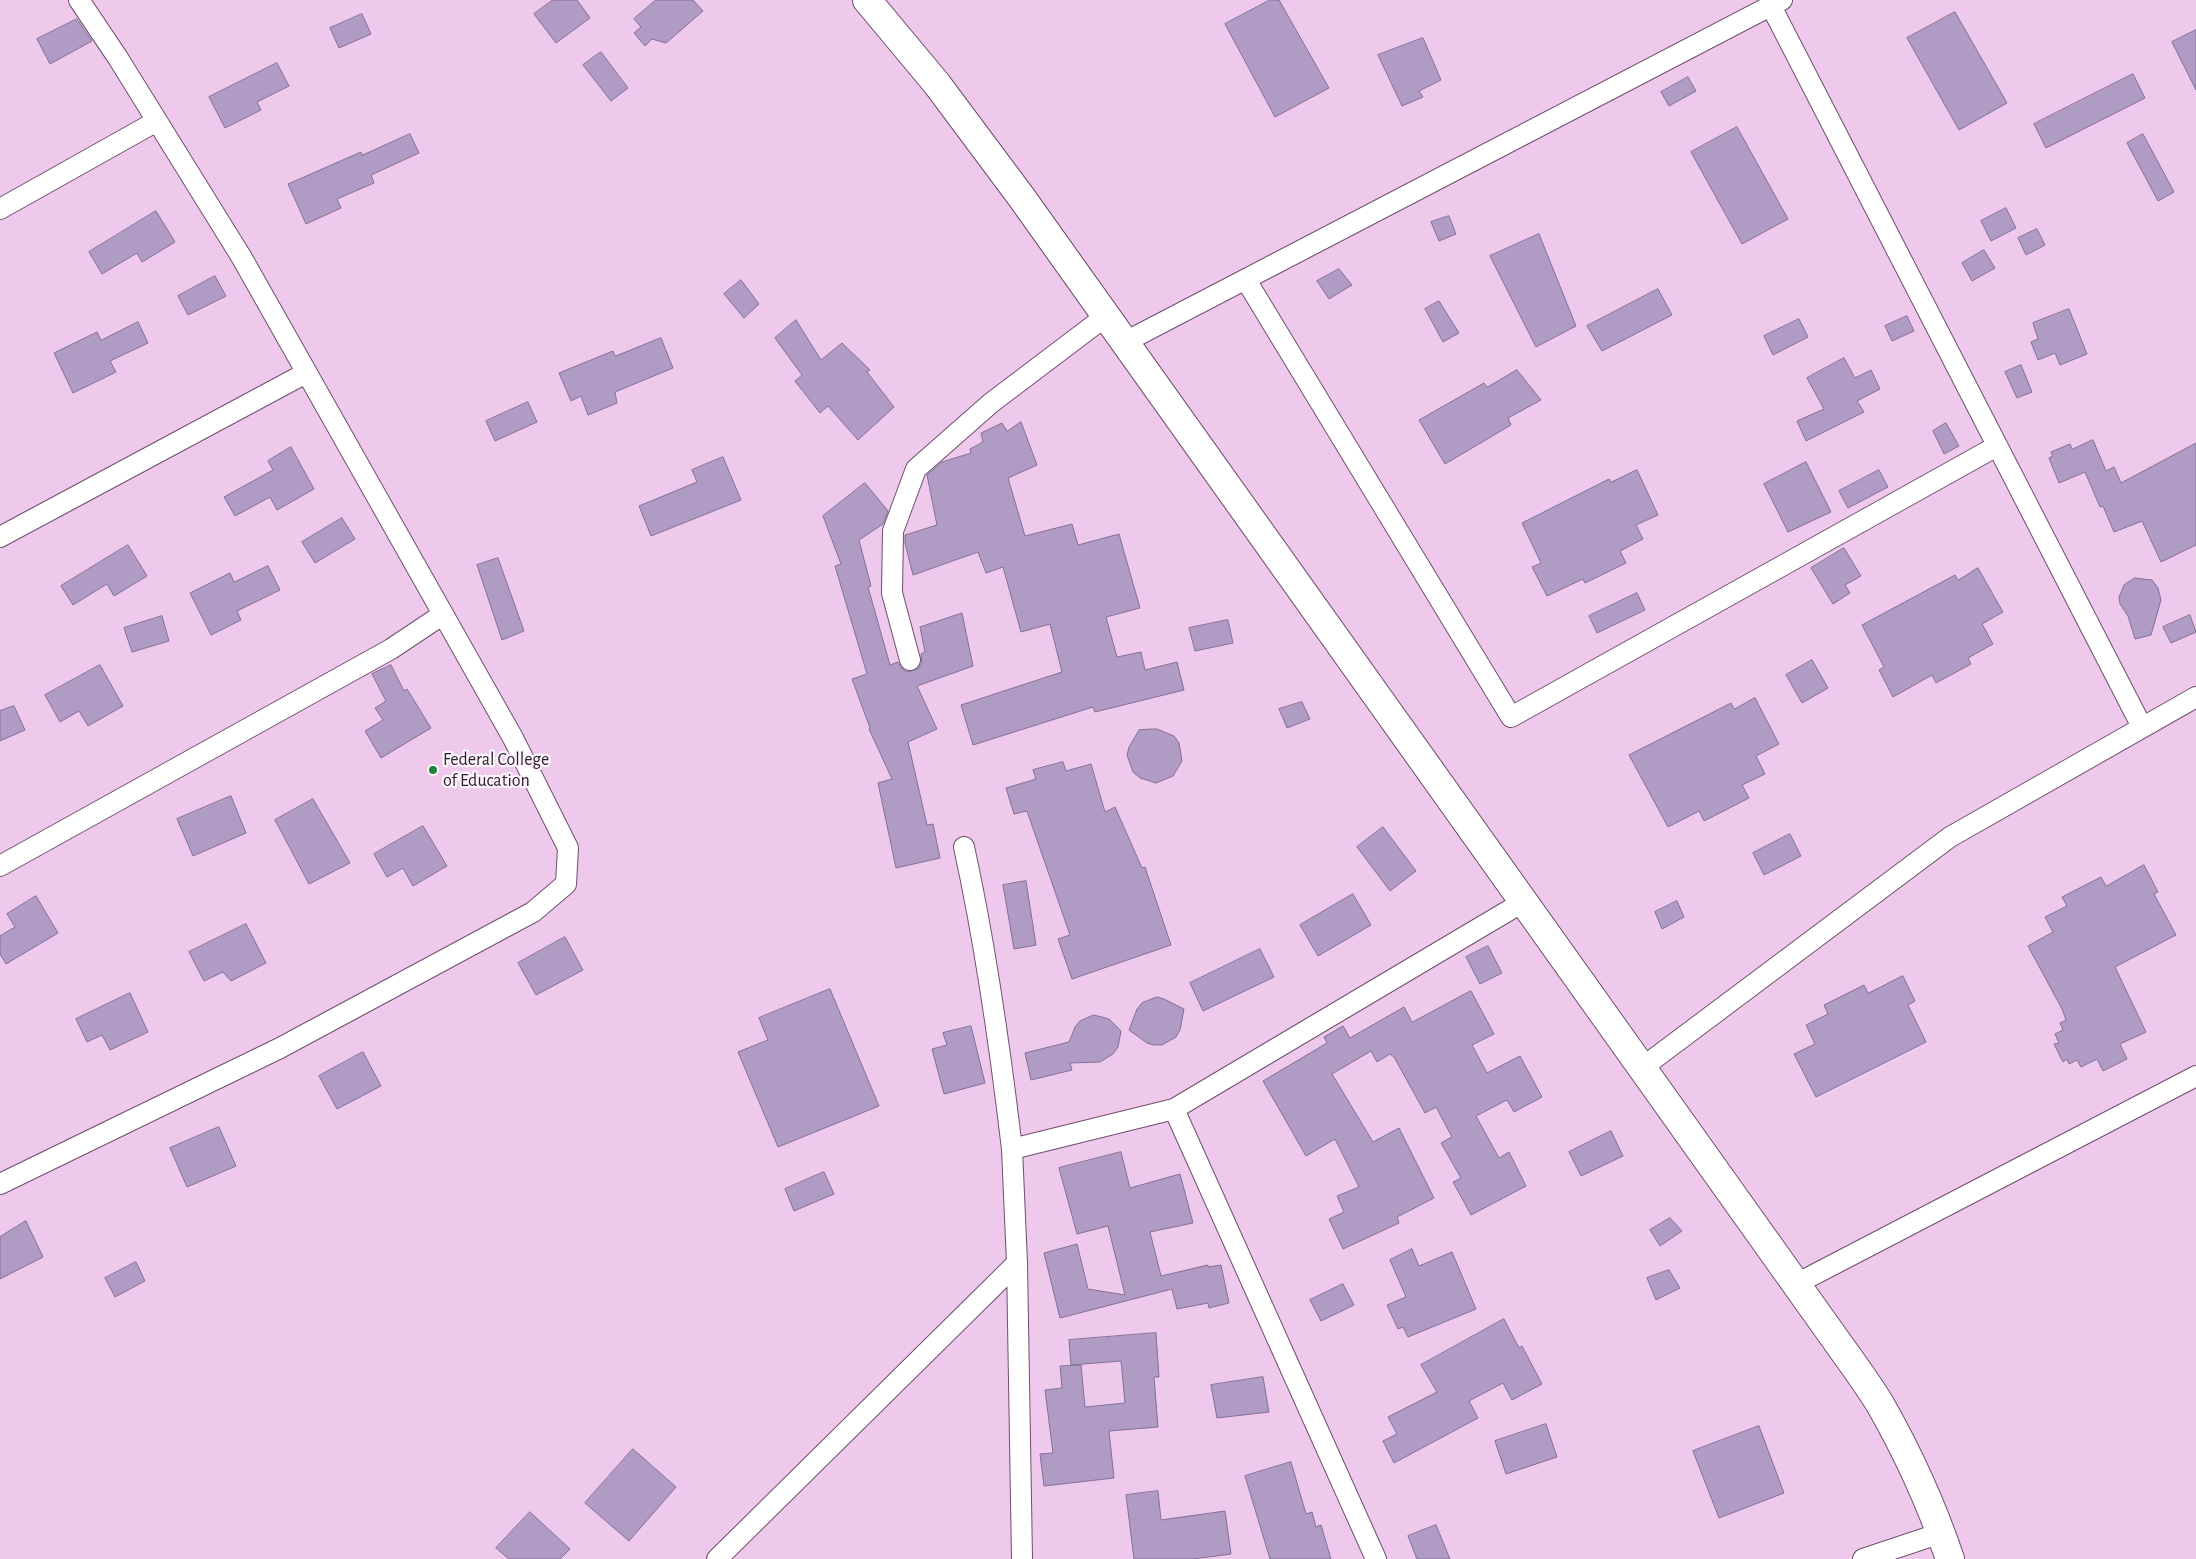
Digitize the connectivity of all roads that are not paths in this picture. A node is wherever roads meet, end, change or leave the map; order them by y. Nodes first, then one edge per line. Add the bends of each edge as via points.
1 (79, 0) edge
2 (867, 0) edge
3 (1777, 3) edge
4 (157, 121) junction
5 (0, 209) edge
6 (1246, 280) junction
7 (1106, 316) junction
8 (1125, 342) junction
9 (306, 373) junction
10 (1997, 446) junction
11 (0, 537) edge
12 (442, 615) junction
13 (910, 660) dead end
14 (2196, 697) edge
15 (2142, 727) junction
16 (964, 846) dead end
17 (0, 866) edge
18 (1523, 902) junction
19 (1643, 1067) junction
20 (2196, 1076) edge
21 (1174, 1109) junction
22 (1012, 1148) junction
23 (0, 1184) edge
24 (1016, 1263) junction
25 (1796, 1284) junction
26 (1941, 1533) junction
27 (717, 1559) edge
28 (1022, 1559) edge
29 (1376, 1559) edge
30 (1863, 1559) edge
31 (1950, 1559) edge

1 - 4 street
2 - 7 main road via 937,84
3 - 6 street
3 - 10 street
4 - 5 street
4 - 9 street via 242,258
6 - 8 street
6 - 10 street via 1511,716
7 - 8 main road
7 - 13 street via 991,403 916,469 894,531 892,593
8 - 18 main road
9 - 11 street
9 - 12 street
10 - 15 street
12 - 17 street via 391,649
12 - 23 street via 513,738 568,848 566,884 533,912 288,1043
14 - 15 street
15 - 19 street via 1950,837
16 - 22 street via 997,1021
18 - 19 main road
18 - 21 street
19 - 25 main road
20 - 25 street
21 - 22 street
21 - 29 street
22 - 24 street
24 - 27 street
24 - 28 street
25 - 26 main road via 1880,1404
26 - 30 street
26 - 31 main road

